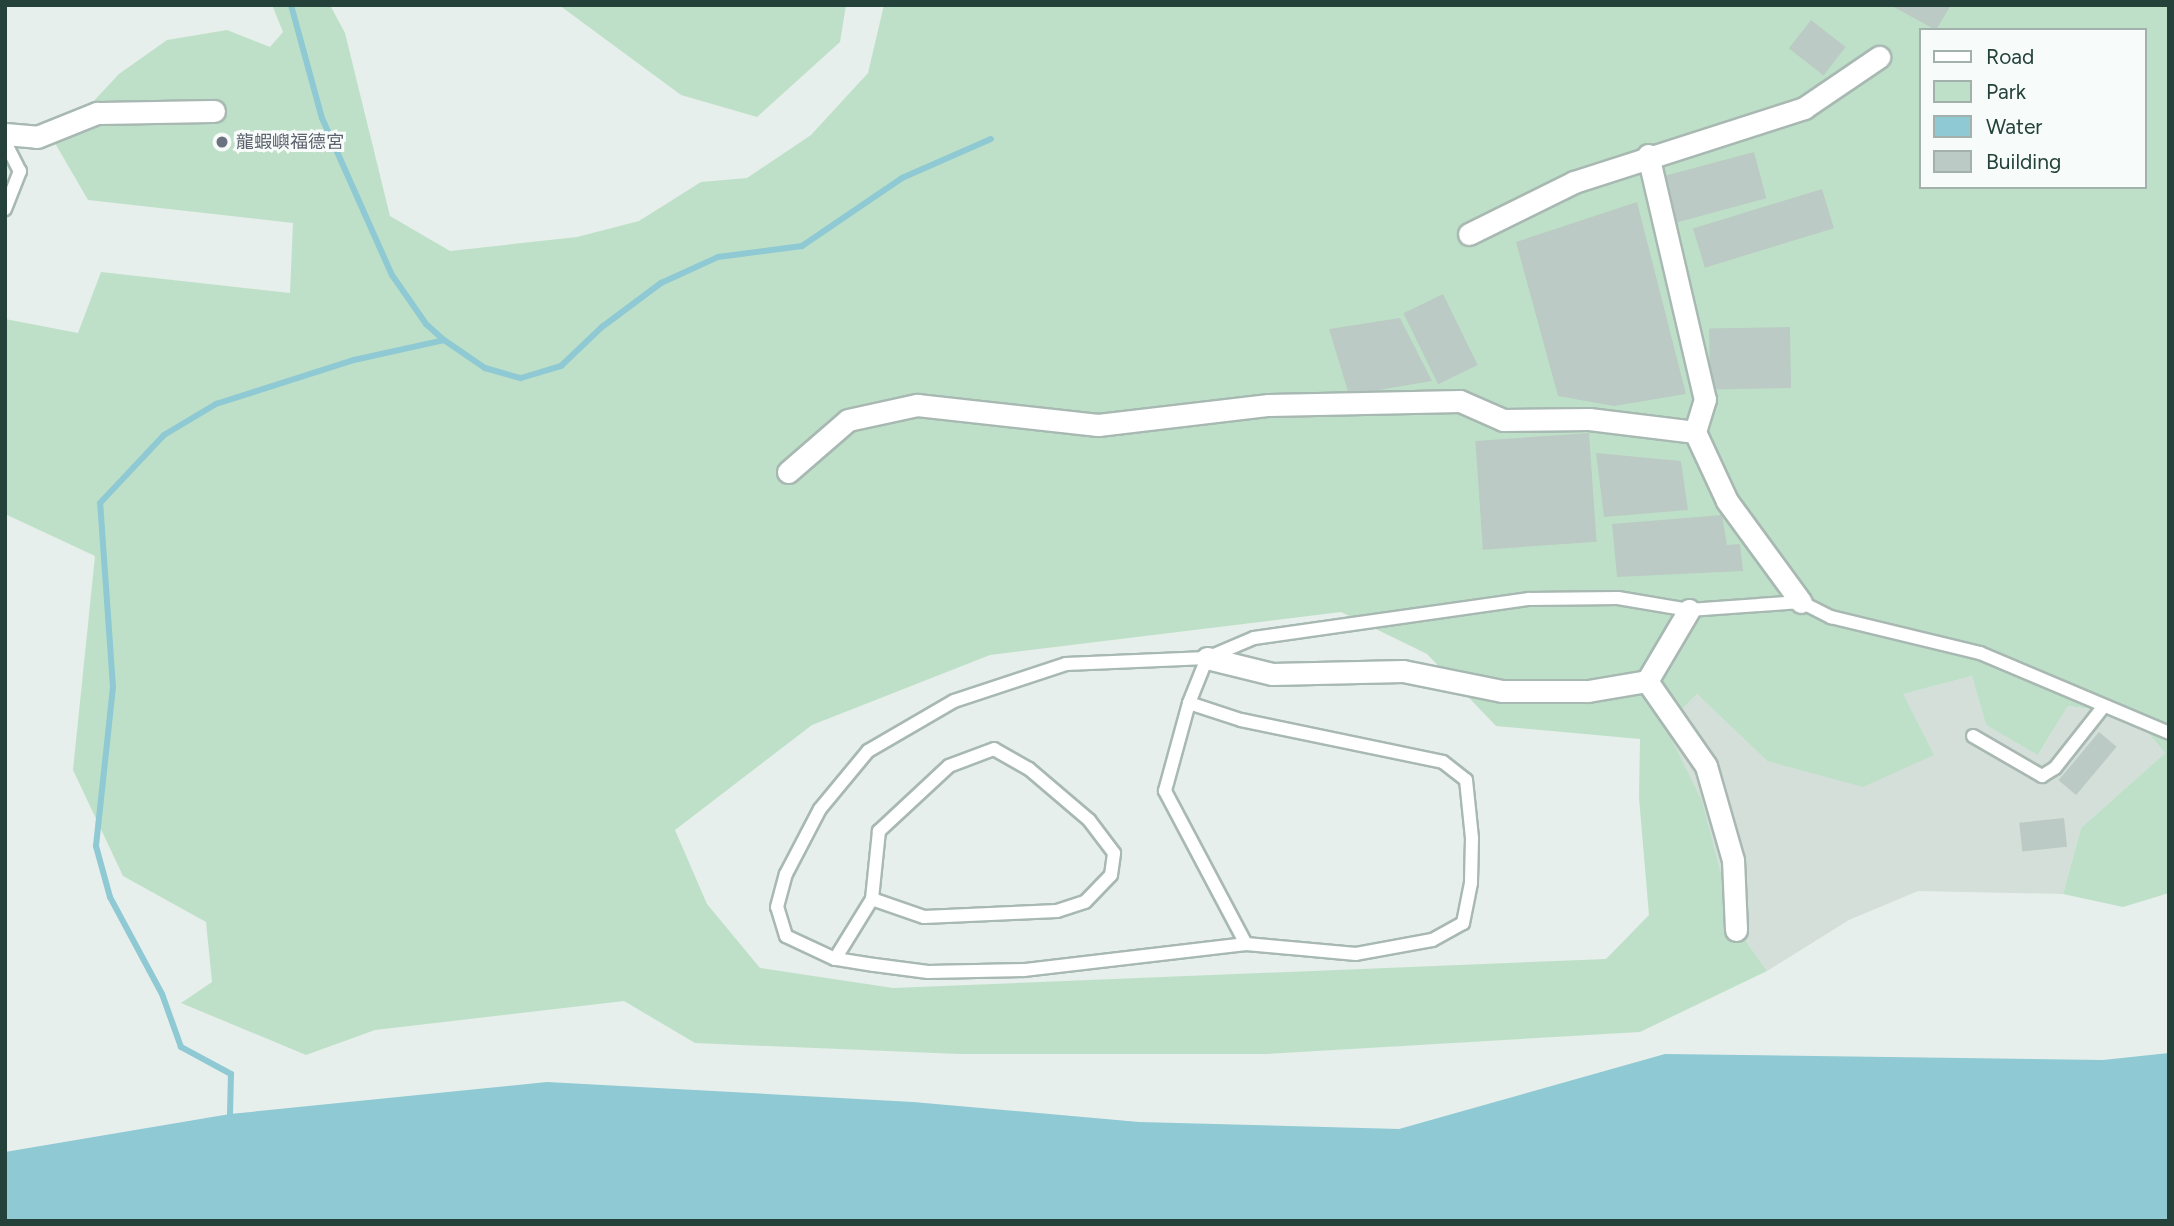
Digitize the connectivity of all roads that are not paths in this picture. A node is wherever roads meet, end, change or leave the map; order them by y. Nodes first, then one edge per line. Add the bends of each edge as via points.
1 (1880, 57) dead end
2 (214, 111) dead end
3 (5, 134) edge
4 (5, 142) edge
5 (1648, 155) junction
6 (5, 209) edge
7 (1469, 234) dead end
8 (1695, 432) junction
9 (788, 472) dead end
10 (1801, 602) junction
11 (1689, 610) junction
12 (1208, 658) junction
13 (1647, 681) junction
14 (1189, 703) junction
15 (2104, 706) junction
16 (2169, 733) edge
17 (1973, 736) dead end
18 (872, 899) junction
19 (1736, 930) dead end
20 (1246, 944) junction
21 (835, 959) junction

1 - 5 street via 1804,108
2 - 3 street via 97,113 37,137
4 - 6 lane via 20,171
5 - 7 street via 1574,182
5 - 8 street via 1705,399
8 - 9 street via 1589,419 1503,420 1460,401 1295,403 1098,425 917,405 848,420
8 - 10 street via 1727,500
10 - 11 lane
10 - 15 lane via 1831,617 1980,653
11 - 12 lane via 1618,598 1529,598 1255,638
11 - 13 street
12 - 13 street via 1272,674 1403,671 1502,691 1588,691
12 - 14 lane
12 - 21 lane via 1066,664 954,701 868,751 820,809 786,874 777,907 786,936
13 - 19 street via 1706,766 1733,860
14 - 20 lane via 1165,791
14 - 20 lane via 1241,720 1443,762 1466,780 1472,850 1463,923 1432,940 1356,954
15 - 16 lane
15 - 17 lane via 2055,768 2042,776
18 - 18 lane via 924,917 1057,911 1084,902 1111,875 1114,853 1089,820 1029,769 994,749 949,766 879,831
18 - 21 lane
20 - 21 lane via 1024,970 928,972

